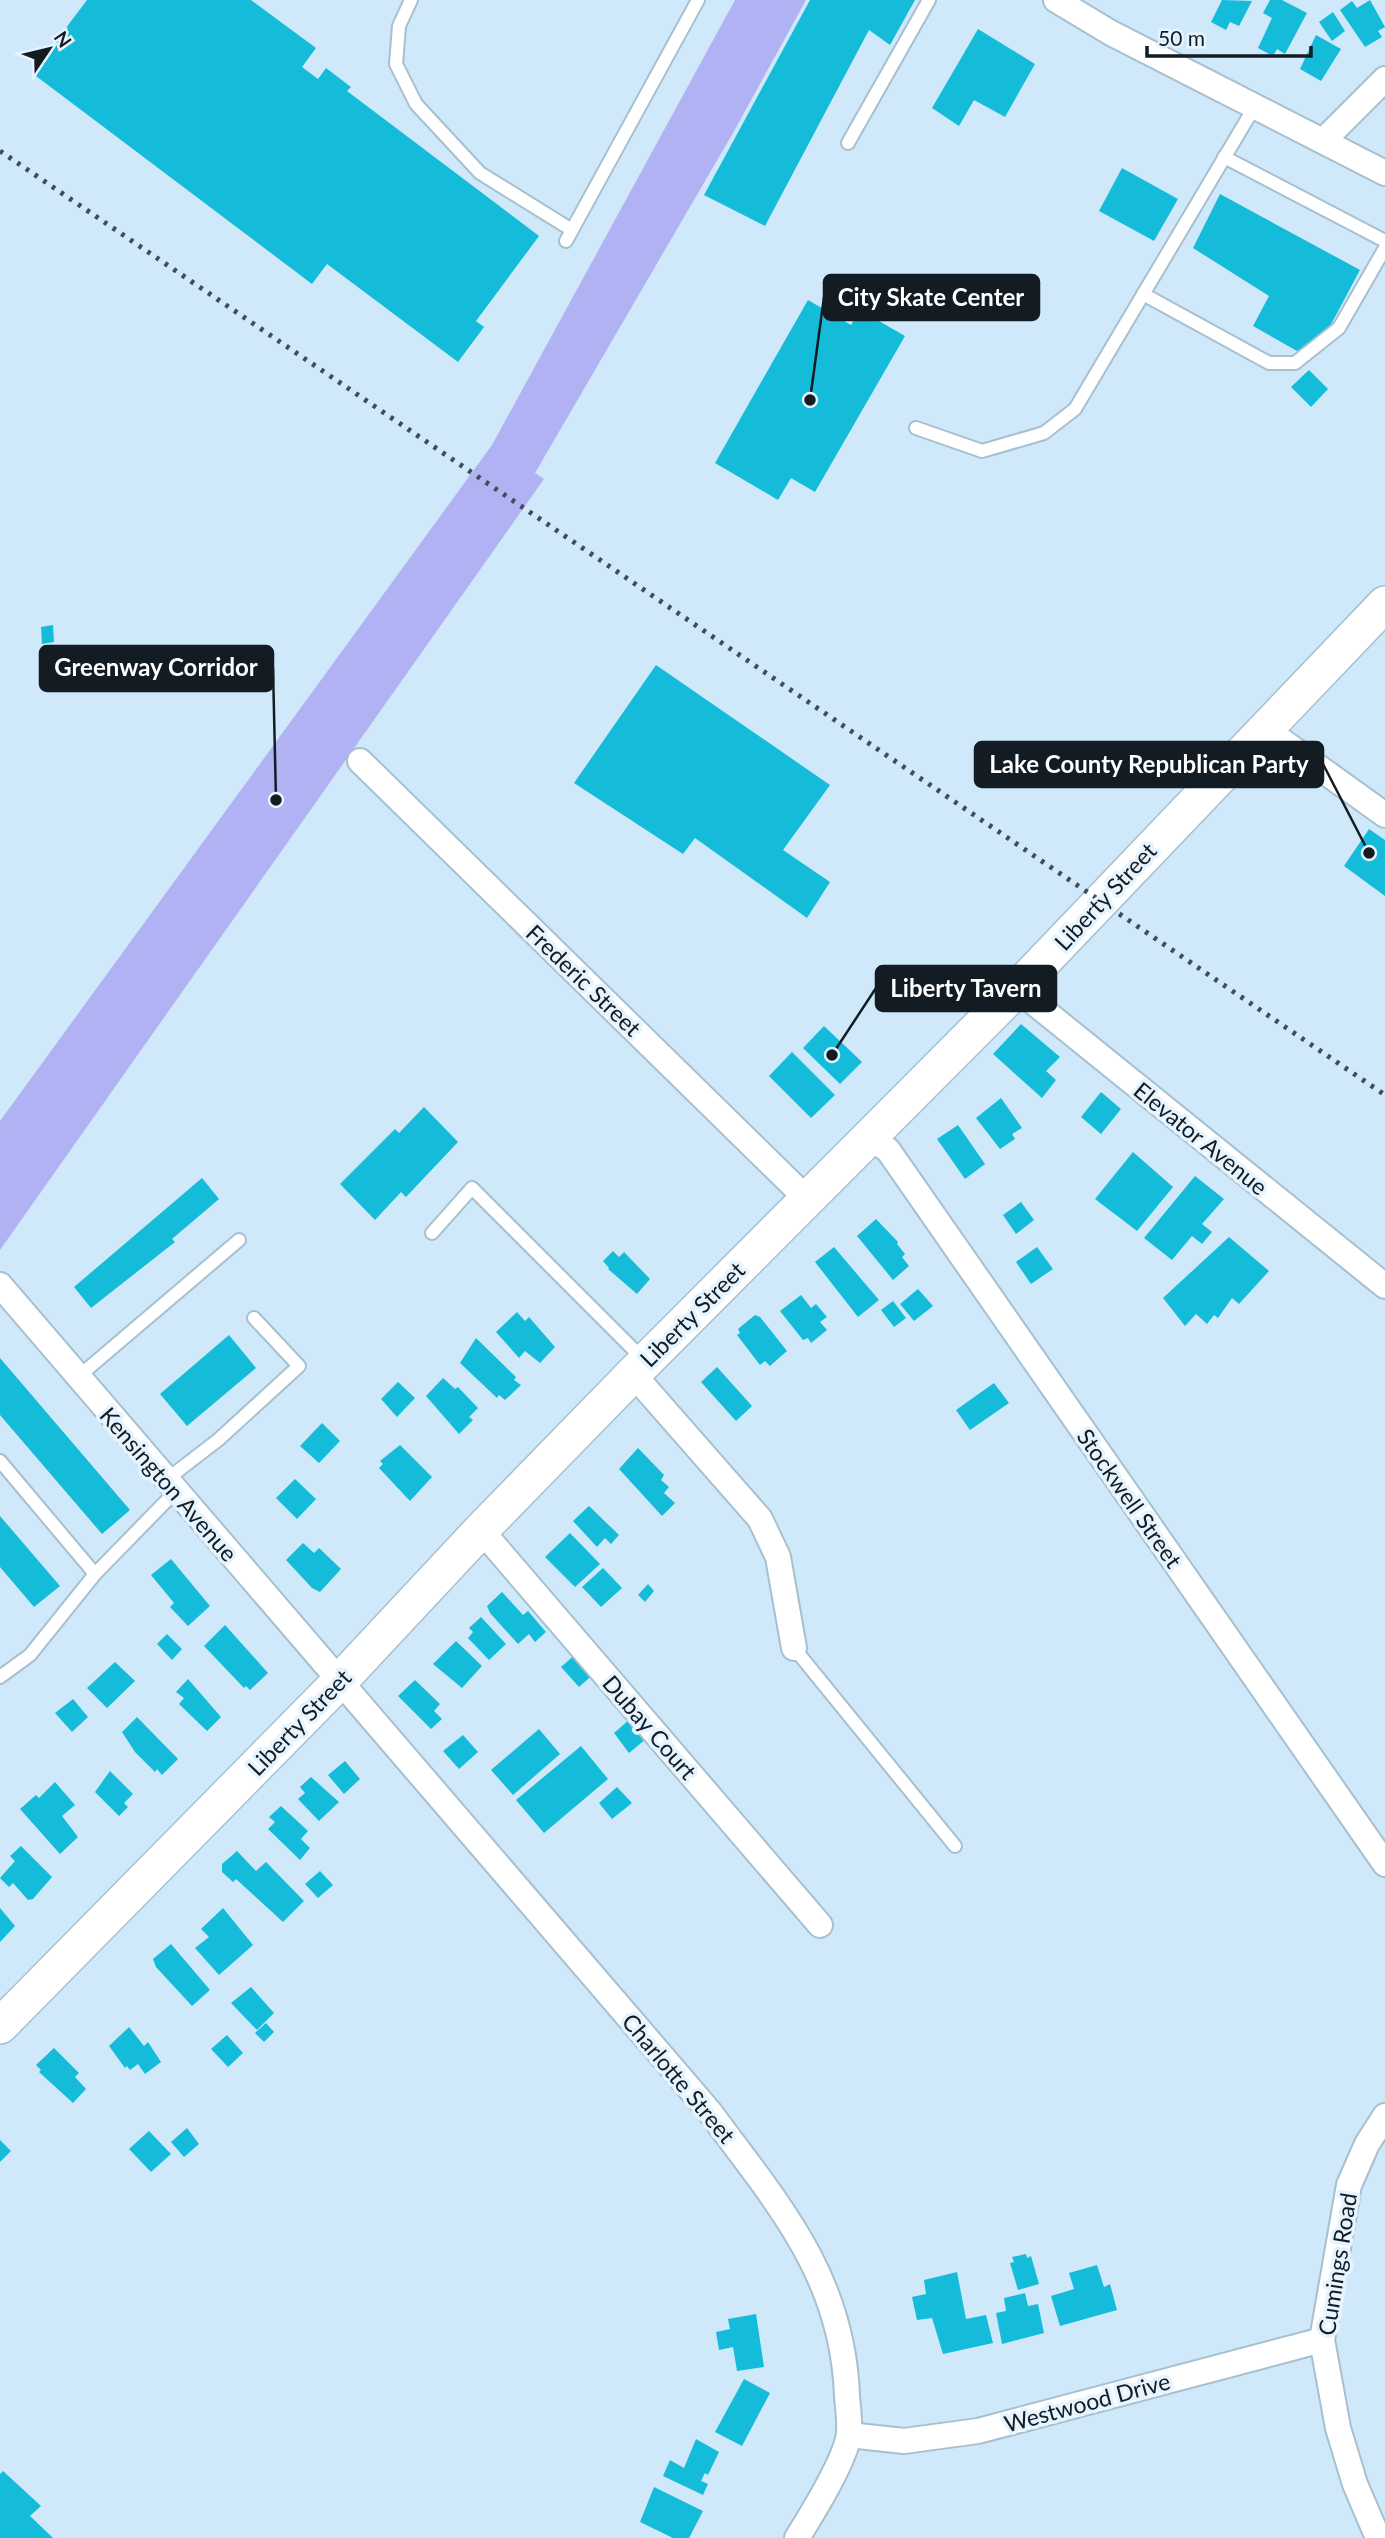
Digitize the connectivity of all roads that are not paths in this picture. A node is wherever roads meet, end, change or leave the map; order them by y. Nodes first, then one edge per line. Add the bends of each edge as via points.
1 (411, 0) edge
2 (698, 0) edge
3 (929, 0) edge
4 (1056, 0) edge
5 (1385, 79) edge
6 (1255, 106) junction
7 (1324, 140) junction
8 (848, 143) dead end
9 (1224, 157) junction
10 (1385, 173) edge
11 (1385, 241) edge
12 (1385, 248) edge
13 (1143, 294) junction
14 (916, 428) dead end
15 (1385, 604) edge
16 (1264, 728) junction
17 (359, 761) dead end
18 (1385, 815) edge
19 (1017, 989) junction
20 (870, 1138) junction
21 (808, 1200) junction
22 (432, 1233) dead end
23 (239, 1240) dead end
24 (1385, 1286) edge
25 (1, 1290) edge
26 (254, 1318) dead end
27 (639, 1368) junction
28 (78, 1377) junction
29 (0, 1461) edge
30 (171, 1485) junction
31 (481, 1530) junction
32 (96, 1574) junction
33 (793, 1648) joint
34 (0, 1677) edge
35 (339, 1682) junction
36 (955, 1846) dead end
37 (1385, 1864) edge
38 (820, 1925) dead end
39 (0, 2026) edge
40 (1385, 2116) edge
41 (1322, 2340) junction
42 (849, 2435) junction
43 (797, 2538) edge
44 (1378, 2538) edge

1 - 2 lane via 399,26 396,64 416,104 480,173 569,236
3 - 8 lane
4 - 6 street
5 - 7 street
6 - 7 street
6 - 9 lane
7 - 10 street
9 - 11 lane
9 - 13 lane
12 - 13 lane via 1339,328 1294,363 1269,363
13 - 14 lane via 1075,409 1044,433 982,451
15 - 16 street, Liberty Street
16 - 18 street
16 - 19 street, Liberty Street
17 - 21 street, Frederic Street
19 - 20 street, Liberty Street
19 - 24 street, Elevator Avenue
20 - 21 street, Liberty Street
20 - 37 street, Stockwell Street via 888,1150
21 - 27 street, Liberty Street
22 - 27 lane via 472,1188
23 - 28 lane
25 - 28 street, Kensington Avenue
26 - 30 lane via 299,1366
27 - 31 street, Liberty Street
27 - 33 street via 760,1519 778,1558
28 - 30 street, Kensington Avenue
29 - 32 lane
30 - 32 lane
30 - 35 street, Kensington Avenue
31 - 35 street, Liberty Street
31 - 38 street, Dubay Court
32 - 34 lane via 30,1655
33 - 36 lane
35 - 39 street, Liberty Street
35 - 42 street, Charlotte Street via 709,2111 777,2203 814,2260 835,2314 846,2365
40 - 41 street, Cumings Road via 1349,2185
41 - 42 street, Westwood Drive via 978,2431 904,2441
41 - 44 street, Cumings Road via 1338,2428
42 - 43 street, Charlotte Street via 823,2496

